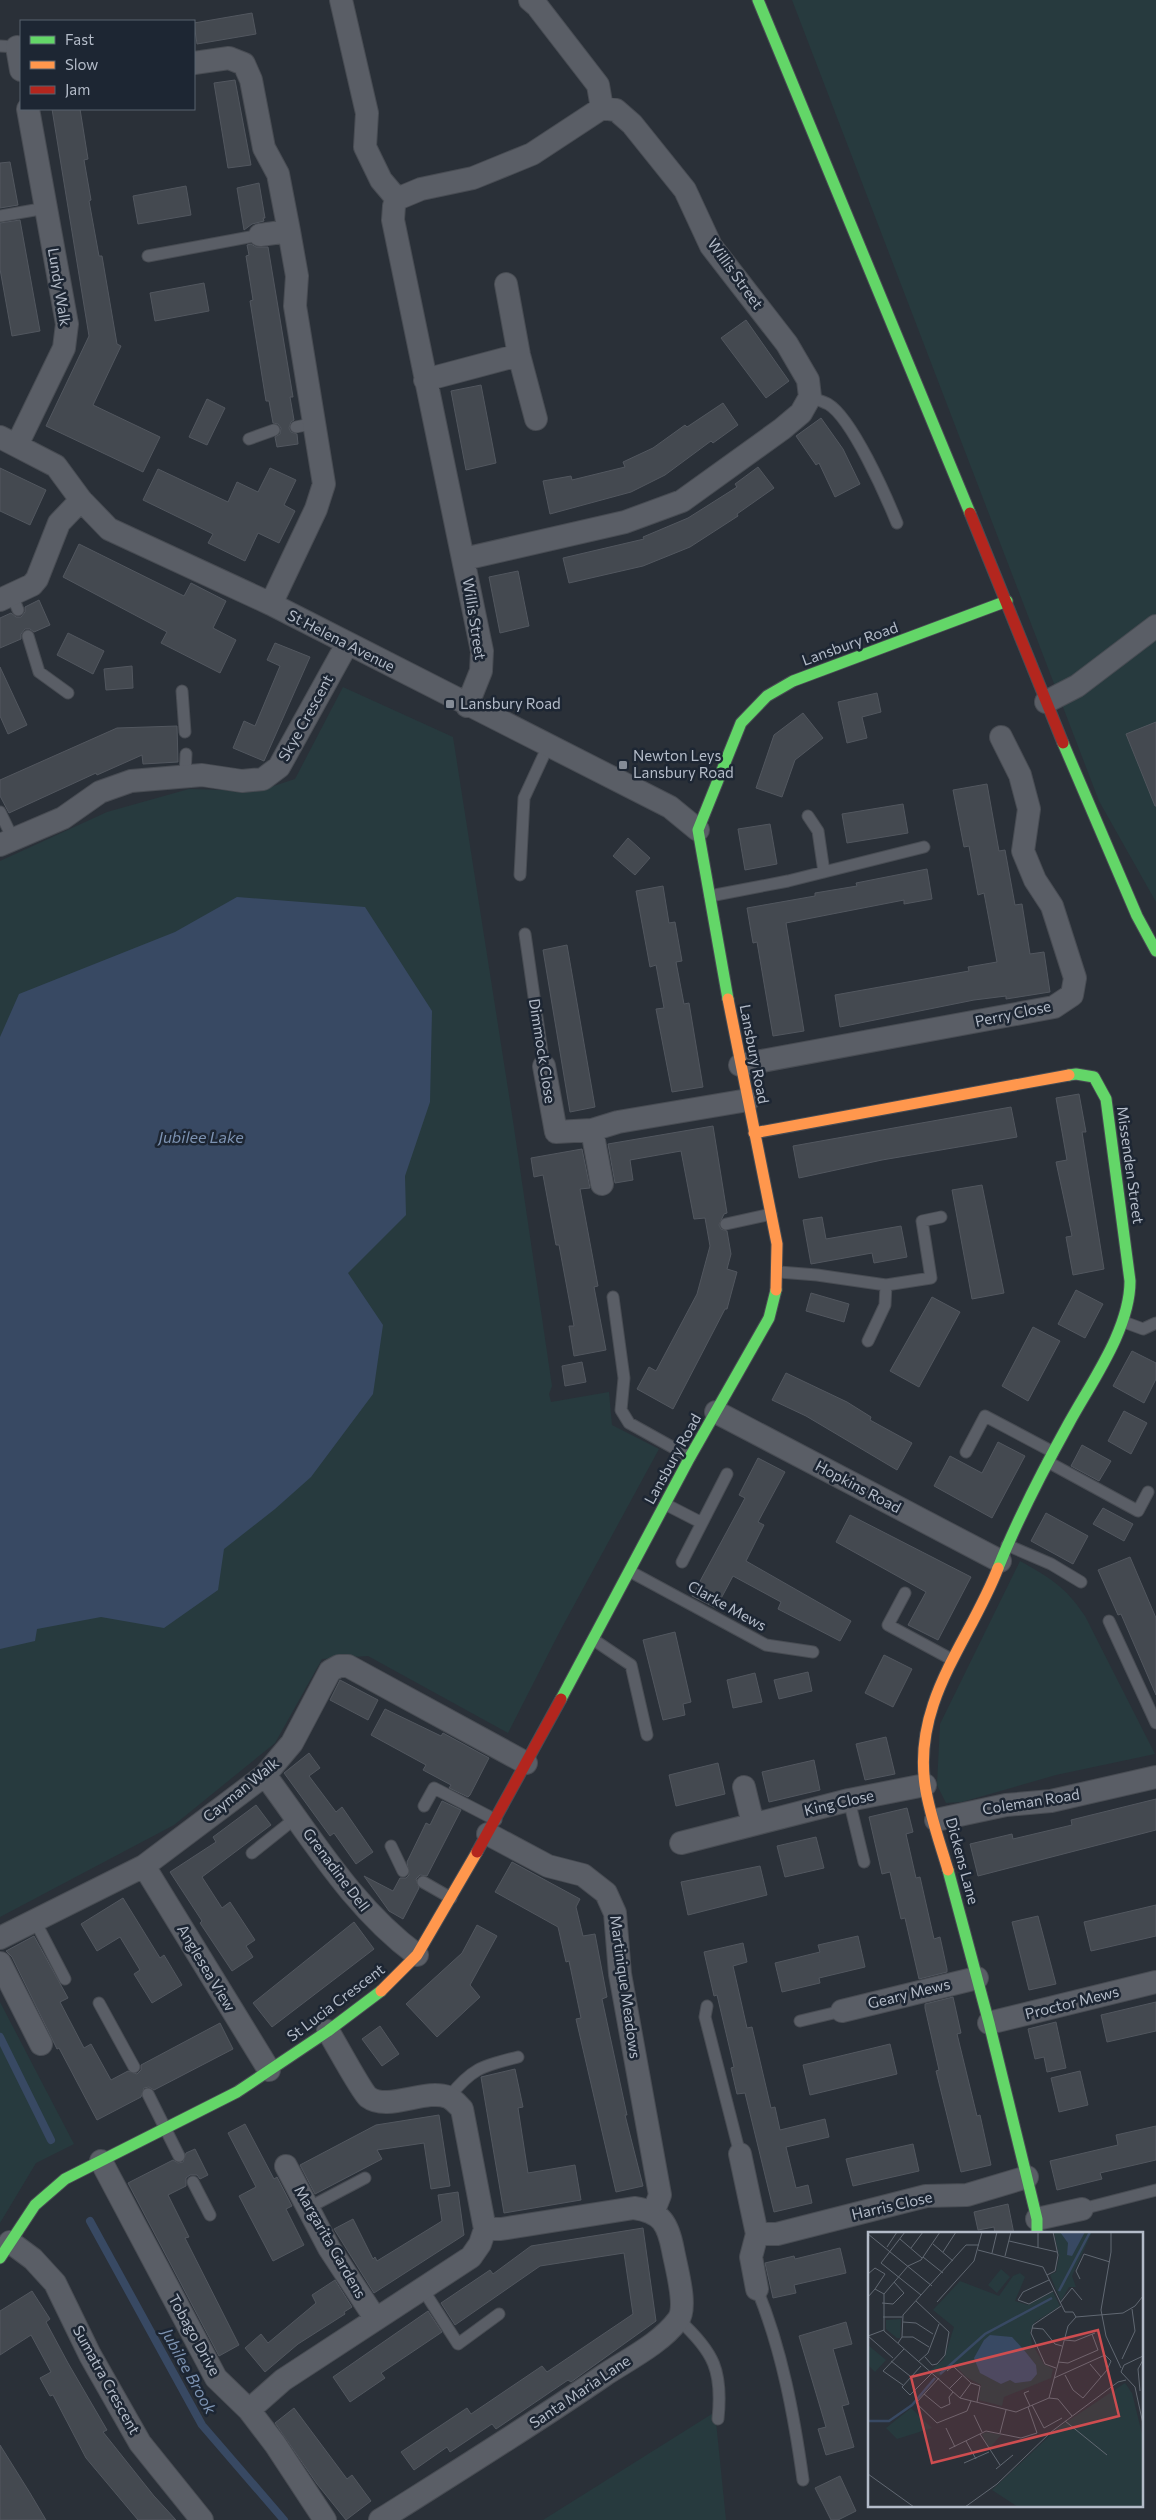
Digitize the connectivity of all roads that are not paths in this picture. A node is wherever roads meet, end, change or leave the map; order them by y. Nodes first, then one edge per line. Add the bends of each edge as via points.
1 (341, 0) edge
2 (530, 0) edge
3 (758, 0) edge
4 (8, 47) edge
5 (195, 63) edge
6 (20, 68) edge
7 (602, 108) junction
8 (28, 110) edge
9 (397, 199) junction
10 (46, 208) junction
11 (0, 216) edge
12 (289, 231) junction
13 (260, 236) joint
14 (148, 256) dead end
15 (506, 284) dead end
16 (519, 355) junction
17 (425, 380) junction
18 (810, 397) junction
19 (536, 419) dead end
20 (274, 430) dead end
21 (249, 439) dead end
22 (9, 441) edge
23 (81, 500) junction
24 (897, 523) dead end
25 (464, 559) junction
26 (10, 602) edge
27 (1007, 602) junction
28 (271, 604) junction
29 (1156, 626) edge
30 (28, 636) dead end
31 (347, 644) junction
32 (182, 691) dead end
33 (68, 693) dead end
34 (1046, 702) junction
35 (467, 706) junction
36 (185, 732) dead end
37 (1002, 737) dead end
38 (548, 746) junction
39 (186, 754) dead end
40 (185, 776) junction
41 (0, 812) edge
42 (808, 816) dead end
43 (698, 830) junction
44 (6, 842) edge
45 (924, 846) dead end
46 (824, 872) junction
47 (520, 875) dead end
48 (710, 896) junction
49 (525, 934) dead end
50 (1156, 951) edge
51 (740, 1065) junction
52 (544, 1066) joint
53 (748, 1100) junction
54 (592, 1130) junction
55 (754, 1133) junction
56 (602, 1184) dead end
57 (771, 1214) junction
58 (941, 1216) dead end
59 (726, 1224) dead end
60 (779, 1272) junction
61 (886, 1285) junction
62 (613, 1297) dead end
63 (1124, 1322) junction
64 (1156, 1323) edge
65 (868, 1342) dead end
66 (716, 1412) junction
67 (966, 1452) dead end
68 (690, 1456) junction
69 (1050, 1457) junction
70 (727, 1474) dead end
71 (1148, 1492) dead end
72 (665, 1504) junction
73 (702, 1523) junction
74 (1004, 1553) junction
75 (682, 1562) dead end
76 (631, 1572) junction
77 (1081, 1582) dead end
78 (905, 1593) dead end
79 (1109, 1621) dead end
80 (592, 1644) junction
81 (813, 1652) dead end
82 (951, 1659) junction
83 (1156, 1723) edge
84 (647, 1735) dead end
85 (526, 1764) junction
86 (265, 1775) junction
87 (1156, 1777) edge
88 (925, 1785) junction
89 (744, 1787) dead end
90 (849, 1800) junction
91 (424, 1806) dead end
92 (297, 1817) junction
93 (936, 1820) junction
94 (753, 1824) junction
95 (492, 1827) junction
96 (681, 1843) dead end
97 (391, 1846) dead end
98 (252, 1853) dead end
99 (864, 1862) dead end
100 (144, 1866) junction
101 (403, 1871) dead end
102 (423, 1882) dead end
103 (451, 1898) junction
104 (35, 1921) junction
105 (0, 1938) edge
106 (417, 1955) junction
107 (0, 1963) edge
108 (977, 1978) junction
109 (65, 1979) dead end
110 (1156, 1982) edge
111 (99, 2003) dead end
112 (707, 2006) dead end
113 (842, 2011) joint
114 (800, 2020) dead end
115 (989, 2024) junction
116 (328, 2031) junction
117 (42, 2044) dead end
118 (518, 2056) dead end
119 (134, 2068) dead end
120 (268, 2070) junction
121 (148, 2094) dead end
122 (449, 2097) junction
123 (167, 2128) junction
124 (740, 2154) joint
125 (179, 2156) dead end
126 (101, 2161) junction
127 (286, 2166) dead end
128 (365, 2178) dead end
129 (1027, 2178) junction
130 (193, 2182) dead end
131 (1156, 2190) edge
132 (308, 2208) junction
133 (1082, 2209) joint
134 (654, 2213) junction
135 (210, 2215) dead end
136 (1037, 2226) edge
137 (485, 2228) junction
138 (757, 2234) junction
139 (5, 2250) edge
140 (422, 2288) junction
141 (758, 2289) joint
142 (499, 2314) dead end
143 (375, 2318) junction
144 (679, 2320) junction
145 (249, 2410) junction
146 (718, 2419) dead end
147 (803, 2480) dead end
148 (202, 2520) edge
149 (325, 2520) edge
150 (380, 2520) edge

1 - 9 street via 368,112 366,147 381,180
2 - 7 street via 598,85
3 - 27 street
4 - 6 street
5 - 12 street via 229,58 244,64 251,80 264,148 278,174
7 - 9 street via 532,154 473,178 421,189
7 - 18 street, Willis Street via 616,110 632,124 685,190 711,246 787,344 808,380
8 - 10 street, Lundy Walk
9 - 17 street, Willis Street via 393,220
10 - 11 lane
10 - 22 street, Lundy Walk via 67,324 64,348
12 - 13 street
12 - 28 street via 297,276 295,306 305,425 324,484 316,509
13 - 14 lane
15 - 16 street
16 - 17 street
16 - 19 street
17 - 25 street, Willis Street
18 - 24 lane via 829,404 845,422 877,475
18 - 25 street, Willis Street via 801,413 782,429 682,501 625,522
20 - 21 lane
22 - 23 street, St Helena Avenue via 56,466
23 - 26 street via 59,523 37,579
23 - 28 street, St Helena Avenue via 108,529
25 - 35 street, Willis Street via 482,651 481,671
27 - 34 street
27 - 43 street, Lansbury Road via 793,681 767,696 741,723
28 - 31 street, St Helena Avenue
29 - 34 street via 1077,686
30 - 33 lane via 39,672
31 - 35 street, St Helena Avenue
31 - 40 street, Skye Crescent via 279,767 263,779 242,781 202,774
32 - 36 lane
34 - 50 street via 1137,916
35 - 38 street, St Helena Avenue
37 - 51 street, Perry Close via 1020,775 1029,810 1023,850 1035,880 1052,906 1074,978 1072,995 1054,1008
38 - 43 street, St Helena Avenue via 670,807
38 - 47 lane via 524,798
39 - 40 lane
40 - 44 street, Skye Crescent via 131,781 100,792 63,818
41 - 44 lane
42 - 46 lane via 818,831
43 - 48 street, Lansbury Road
45 - 46 lane
46 - 48 lane
48 - 51 street, Lansbury Road
49 - 52 lane, Dimmock Close
51 - 53 street, Lansbury Road
52 - 54 street, Dimmock Close via 556,1132
53 - 54 street, Dimmock Close via 618,1122
53 - 55 street, Lansbury Road
54 - 56 street
55 - 57 street, Lansbury Road
55 - 63 street, Missenden Street via 1076,1074 1094,1078 1106,1099 1130,1281
57 - 59 lane
57 - 60 street, Lansbury Road
58 - 61 lane via 922,1221 931,1278
60 - 61 lane
60 - 66 street, Lansbury Road via 769,1318
61 - 65 lane via 885,1305
62 - 68 lane via 624,1378 621,1410 628,1423
63 - 64 lane via 1143,1329
63 - 69 street, Missenden Street
66 - 68 street, Lansbury Road
66 - 74 street, Hopkins Road
67 - 69 lane via 985,1416
68 - 72 street, Lansbury Road
69 - 71 lane via 1138,1511
69 - 74 street, Missenden Street
70 - 73 lane
72 - 73 lane
72 - 76 street, Lansbury Road
73 - 75 lane
74 - 77 lane via 1051,1564
74 - 82 street, Dickens Lane via 986,1599
76 - 80 street, Lansbury Road
76 - 81 lane, Clarke Mews via 766,1645
78 - 82 lane via 888,1625
79 - 83 lane
80 - 84 lane via 631,1665
80 - 85 street, St Lucia Crescent
82 - 88 street, Dickens Lane via 928,1717 924,1740
85 - 86 street, Cayman Walk via 348,1666 339,1666 330,1671 292,1743
85 - 95 street, St Lucia Crescent
86 - 92 street, Grenadine Dell
86 - 100 street, Cayman Walk
87 - 93 street, Coleman Road via 1051,1801 1006,1805
88 - 90 street, King Close
88 - 93 street, Dickens Lane
89 - 94 street
90 - 94 street, King Close
90 - 99 lane
91 - 95 lane via 434,1788
92 - 98 lane
92 - 106 street, Grenadine Dell via 363,1908
93 - 108 street, Dickens Lane
94 - 96 street, King Close
95 - 103 street, St Lucia Crescent
95 - 134 street, Martinique Meadows via 548,1866 583,1875 606,1893 615,1913 620,1974 660,2195
97 - 101 lane
100 - 104 street, Cayman Walk
100 - 120 street, Anglesea View
102 - 103 lane
103 - 106 street, St Lucia Crescent
104 - 105 street, Cayman Walk
104 - 109 lane
106 - 116 street, St Lucia Crescent via 389,1985
107 - 117 street
108 - 113 street, Geary Mews
108 - 115 street, Dickens Lane
110 - 115 street, Proctor Mews
111 - 119 lane
112 - 124 lane via 705,2017
113 - 114 lane
115 - 129 street, Dickens Lane
116 - 120 street, St Lucia Crescent
116 - 122 street via 368,2096 382,2101 434,2094
118 - 122 lane via 481,2067 465,2076
120 - 123 street, St Lucia Crescent via 237,2092
121 - 123 lane
122 - 137 street via 462,2109
123 - 125 lane
123 - 126 street, St Lucia Crescent
124 - 138 street
126 - 139 street, St Lucia Crescent via 65,2179 36,2202
126 - 145 street, Tobago Drive via 216,2378
127 - 132 street, Margarita Gardens
128 - 132 lane
129 - 136 street, Dickens Lane
129 - 138 street, Harris Close via 967,2195 926,2196 776,2234
130 - 135 lane
131 - 133 lane
132 - 143 street, Margarita Gardens via 329,2248
133 - 136 street
134 - 137 street via 634,2208 500,2229
134 - 144 street via 670,2232 683,2307
137 - 140 street via 471,2257
138 - 141 street via 751,2257
139 - 148 street, Sumatra Crescent via 33,2259 54,2283 140,2443
140 - 142 lane via 458,2344
140 - 143 street
141 - 147 lane via 770,2321 795,2420
143 - 145 street via 283,2380
144 - 146 lane via 696,2336 717,2369
144 - 150 street, Santa Maria Lane via 659,2338 536,2422
145 - 149 street, Tobago Drive

